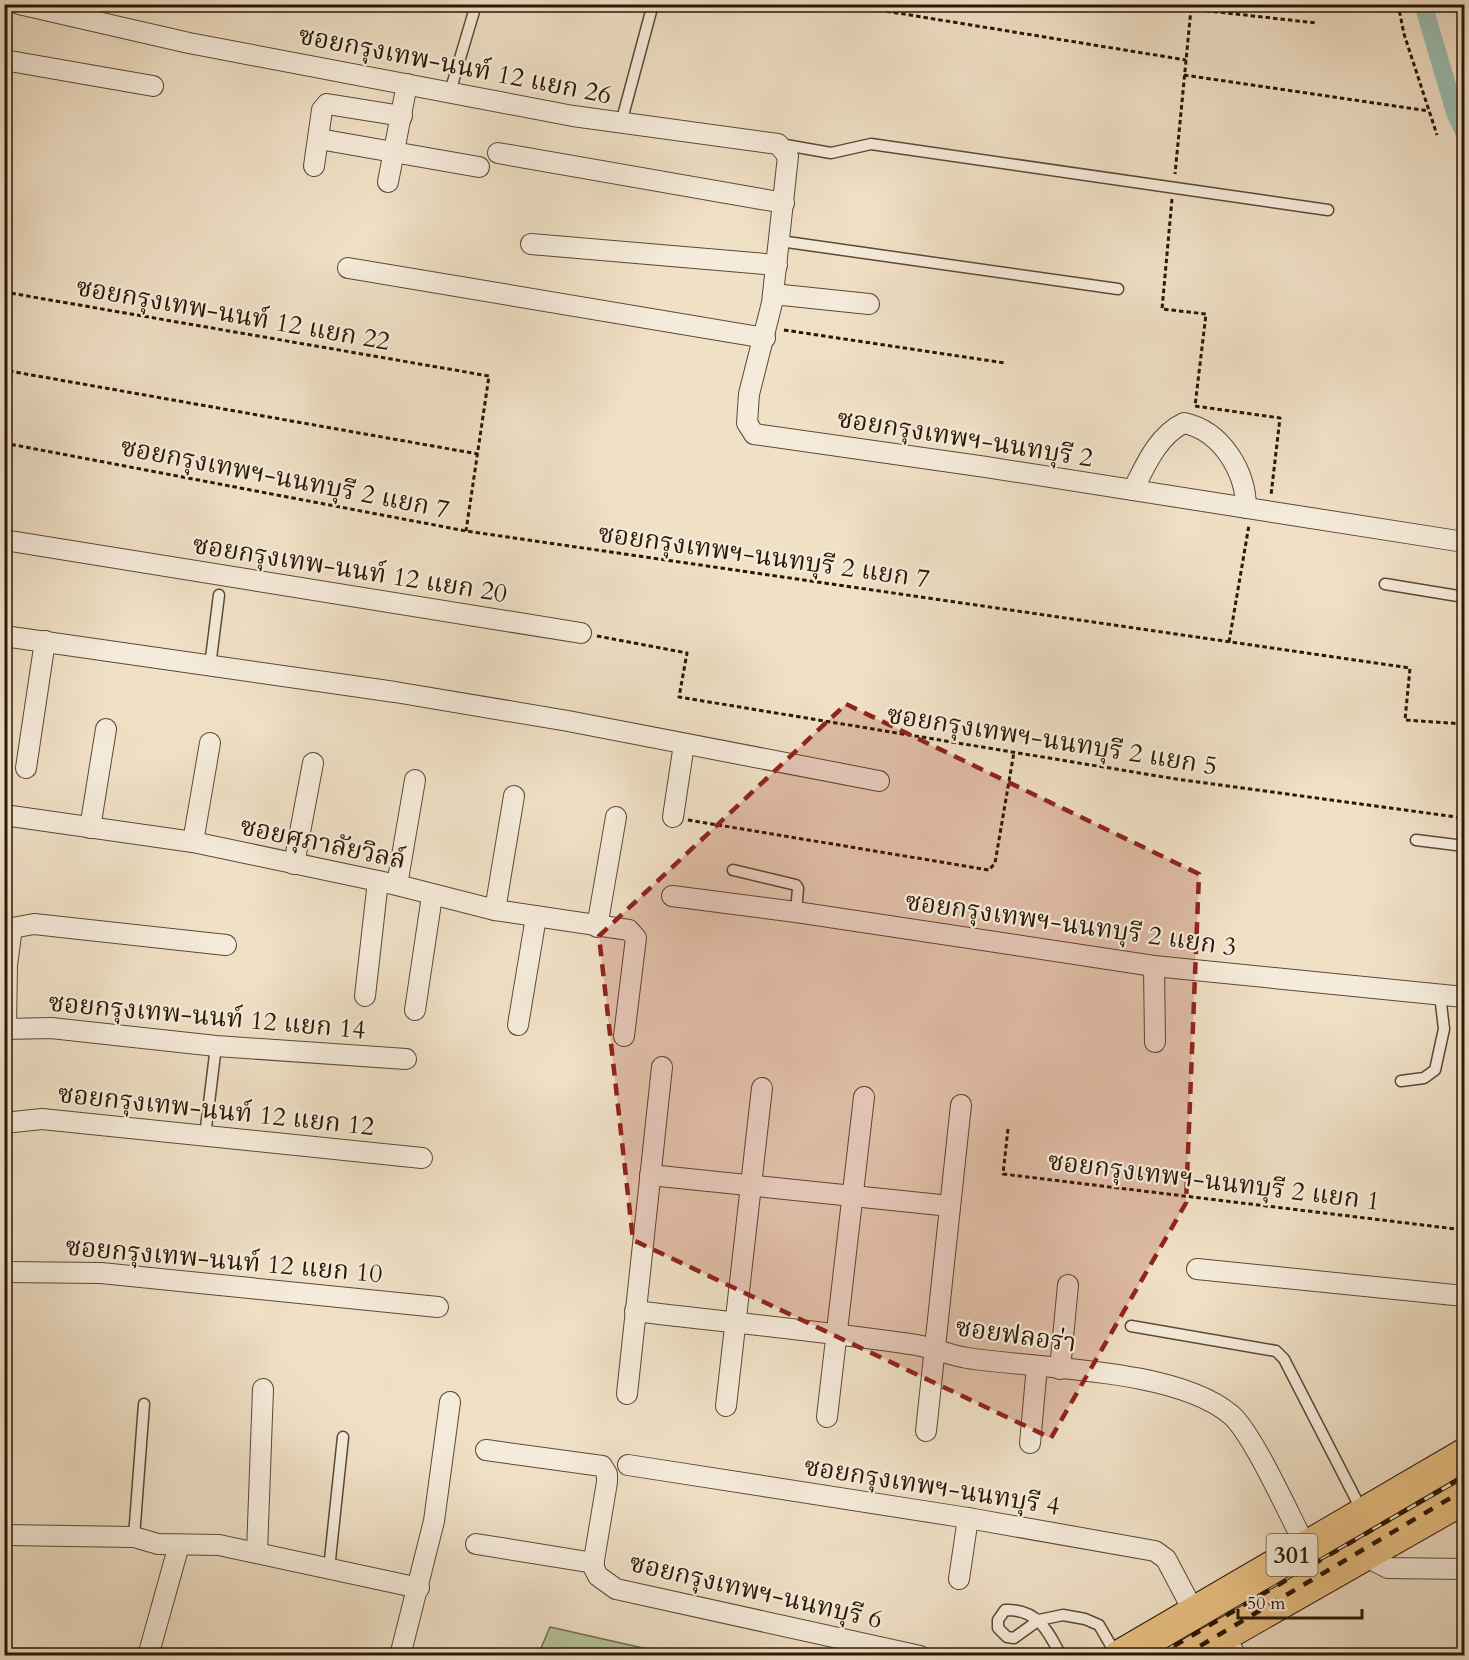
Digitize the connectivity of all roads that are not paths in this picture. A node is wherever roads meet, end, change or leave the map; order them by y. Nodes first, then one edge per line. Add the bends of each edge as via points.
1 (19, 4) edge
2 (653, 4) edge
3 (475, 8) dead end
4 (4, 60) edge
5 (407, 84) junction
6 (153, 86) dead end
7 (450, 92) junction
8 (402, 116) junction
9 (621, 123) junction
10 (319, 139) junction
11 (778, 144) junction
12 (396, 152) junction
13 (498, 153) dead end
14 (314, 166) dead end
15 (479, 167) dead end
16 (388, 182) dead end
17 (784, 202) junction
18 (1328, 210) dead end
19 (780, 241) junction
20 (531, 244) dead end
21 (777, 265) junction
22 (348, 268) dead end
23 (1118, 289) dead end
24 (773, 294) junction
25 (869, 304) dead end
26 (766, 332) junction
27 (1133, 490) junction
28 (1256, 509) junction
29 (4, 540) edge
30 (1464, 542) edge
31 (1385, 584) dead end
32 (219, 595) dead end
33 (1464, 597) edge
34 (580, 633) road end
35 (4, 636) edge
36 (45, 641) junction
37 (210, 666) junction
38 (106, 729) dead end
39 (210, 743) dead end
40 (684, 744) junction
41 (313, 763) dead end
42 (26, 768) dead end
43 (415, 780) dead end
44 (879, 781) dead end
45 (514, 796) dead end
46 (4, 816) edge
47 (616, 817) dead end
48 (673, 817) road end
49 (90, 828) junction
50 (1416, 840) dead end
51 (193, 842) junction
52 (1464, 846) edge
53 (294, 864) junction
54 (733, 870) dead end
55 (388, 883) junction
56 (432, 896) junction
57 (672, 896) dead end
58 (495, 910) junction
59 (796, 912) junction
60 (536, 917) junction
61 (597, 927) junction
62 (8, 928) edge
63 (226, 945) dead end
64 (1154, 966) junction
65 (1440, 995) junction
66 (365, 996) dead end
67 (1464, 997) edge
68 (415, 1010) dead end
69 (518, 1025) dead end
70 (5, 1029) edge
71 (624, 1036) dead end
72 (1155, 1042) dead end
73 (216, 1046) junction
74 (406, 1059) dead end
75 (662, 1066) dead end
76 (1401, 1081) dead end
77 (762, 1088) dead end
78 (864, 1097) dead end
79 (961, 1105) dead end
80 (4, 1124) edge
81 (205, 1136) junction
82 (422, 1158) dead end
83 (650, 1175) junction
84 (751, 1185) junction
85 (853, 1196) junction
86 (950, 1206) junction
87 (1197, 1269) dead end
88 (4, 1272) edge
89 (1068, 1285) dead end
90 (1464, 1296) edge
91 (438, 1307) dead end
92 (635, 1311) junction
93 (735, 1323) junction
94 (1131, 1326) dead end
95 (836, 1335) junction
96 (935, 1351) junction
97 (1037, 1366) junction
98 (1060, 1369) junction
99 (262, 1389) dead end
100 (627, 1394) dead end
101 (450, 1402) dead end
102 (144, 1404) dead end
103 (726, 1406) dead end
104 (827, 1417) dead end
105 (926, 1431) dead end
106 (343, 1437) dead end
107 (1030, 1443) dead end
108 (486, 1449) dead end
109 (1464, 1455) edge
110 (628, 1465) dead end
111 (1408, 1488) junction
112 (1464, 1498) edge
113 (1364, 1514) junction
114 (968, 1518) junction
115 (1427, 1519) junction
116 (4, 1535) edge
117 (134, 1537) junction
118 (476, 1544) dead end
119 (179, 1545) junction
120 (1306, 1547) junction
121 (257, 1552) junction
122 (1361, 1554) junction
123 (594, 1563) junction
124 (329, 1569) junction
125 (1464, 1569) edge
126 (959, 1580) dead end
127 (419, 1588) junction
128 (1194, 1612) junction
129 (1229, 1645) edge
130 (148, 1656) edge
131 (400, 1656) edge
132 (920, 1656) edge
133 (1061, 1656) edge
134 (1118, 1656) edge
135 (1187, 1656) edge

1 - 5 street, ซอยกรุงเทพ-นนท์ 12 แยก 26 via 189,43
2 - 9 lane
3 - 7 lane
4 - 6 street
5 - 7 street, ซอยกรุงเทพ-นนท์ 12 แยก 26
5 - 8 street
7 - 9 street, ซอยกรุงเทพ-นนท์ 12 แยก 26
8 - 10 street via 330,103 322,110
8 - 12 street
9 - 11 street, ซอยกรุงเทพ-นนท์ 12 แยก 26
10 - 12 street
10 - 14 street
11 - 17 street, ซอยกรุงเทพฯ-นนทบุรี 2 via 788,156
11 - 18 lane via 831,153 871,144
12 - 15 street
12 - 16 street
13 - 17 street
17 - 19 street, ซอยกรุงเทพฯ-นนทบุรี 2
19 - 21 street, ซอยกรุงเทพฯ-นนทบุรี 2
19 - 23 lane
20 - 21 street
21 - 24 street, ซอยกรุงเทพฯ-นนทบุรี 2
22 - 26 street
24 - 25 street
24 - 26 street, ซอยกรุงเทพฯ-นนทบุรี 2
26 - 27 street, ซอยกรุงเทพฯ-นนทบุรี 2 via 749,394 747,423 754,434
27 - 28 street, ซอยกรุงเทพฯ-นนทบุรี 2
27 - 28 street via 1162,440 1184,423 1230,454
28 - 30 street, ซอยกรุงเทพฯ-นนทบุรี 2
29 - 34 street, ซอยกรุงเทพ-นนท์ 12 แยก 20
31 - 33 lane
32 - 37 lane
35 - 36 street
36 - 37 street
36 - 42 street
37 - 40 street via 418,696
38 - 49 street
39 - 51 street
40 - 44 street
40 - 48 street
41 - 53 street
43 - 55 street
45 - 58 street
46 - 49 street, ซอยศุภาลัยวิลล์
47 - 61 street
49 - 51 street, ซอยศุภาลัยวิลล์
50 - 52 lane
51 - 53 street, ซอยศุภาลัยวิลล์
53 - 55 street, ซอยศุภาลัยวิลล์
54 - 59 lane via 796,885
55 - 56 street, ซอยศุภาลัยวิลล์
55 - 66 street
56 - 58 street, ซอยศุภาลัยวิลล์
56 - 68 street
57 - 59 street, ซอยกรุงเทพฯ-นนทบุรี 2 แยก 3
58 - 60 street, ซอยศุภาลัยวิลล์
59 - 64 street, ซอยกรุงเทพฯ-นนทบุรี 2 แยก 3
60 - 61 street, ซอยศุภาลัยวิลล์
60 - 69 street
61 - 71 street, ซอยศุภาลัยวิลล์ via 629,930 636,938
62 - 63 street via 34,924
62 - 70 street
64 - 65 street, ซอยกรุงเทพฯ-นนทบุรี 2 แยก 3
64 - 72 street
65 - 67 street, ซอยกรุงเทพฯ-นนทบุรี 2 แยก 3
65 - 76 lane via 1444,1029 1435,1070 1424,1078
70 - 73 street, ซอยกรุงเทพ-นนท์ 12 แยก 14 via 51,1028
73 - 74 street, ซอยกรุงเทพ-นนท์ 12 แยก 14
73 - 81 lane
75 - 83 street
77 - 84 street
78 - 85 street
79 - 86 street
80 - 81 street, ซอยกรุงเทพ-นนท์ 12 แยก 12 via 42,1119
81 - 82 street, ซอยกรุงเทพ-นนท์ 12 แยก 12
83 - 84 street
83 - 92 street
84 - 85 street
84 - 93 street
85 - 86 street
85 - 95 street
86 - 96 street
87 - 90 street
88 - 91 street, ซอยกรุงเทพ-นนท์ 12 แยก 10 via 101,1273
89 - 98 street
92 - 93 street, ซอยฟลอร่า
92 - 100 street
93 - 95 street, ซอยฟลอร่า
93 - 103 street
94 - 113 lane via 1276,1351 1284,1359
95 - 96 street, ซอยฟลอร่า via 914,1344
95 - 104 street
96 - 97 street, ซอยฟลอร่า
96 - 105 street
97 - 98 street, ซอยฟลอร่า
97 - 107 street
98 - 120 street, ซอยฟลอร่า via 1125,1376 1184,1390 1207,1398 1232,1415
99 - 121 street
101 - 127 street via 434,1521
102 - 117 lane
106 - 124 lane
108 - 123 street, ซอยกรุงเทพฯ-นนทบุรี 6 via 602,1466 607,1482
109 - 111 main road, 301
110 - 114 street, ซอยกรุงเทพฯ-นนทบุรี 4
111 - 113 main road, 301
111 - 115 main road
112 - 115 main road, 301
113 - 120 main road, 301
114 - 126 street
114 - 128 street, ซอยกรุงเทพฯ-นนทบุรี 4 via 1155,1551 1166,1559
115 - 122 main road, 301
116 - 117 street
117 - 119 street
118 - 123 street
119 - 121 street via 219,1545
119 - 130 street
120 - 128 main road, 301
121 - 124 street
122 - 125 street via 1388,1568
122 - 129 main road, 301
123 - 132 street, ซอยกรุงเทพฯ-นนทบุรี 6 via 598,1576 616,1588
124 - 127 street
127 - 131 street
128 - 134 main road, 301
129 - 135 main road, 301
133 - 134 lane via 1039,1620 1063,1615 1086,1619 1099,1625

